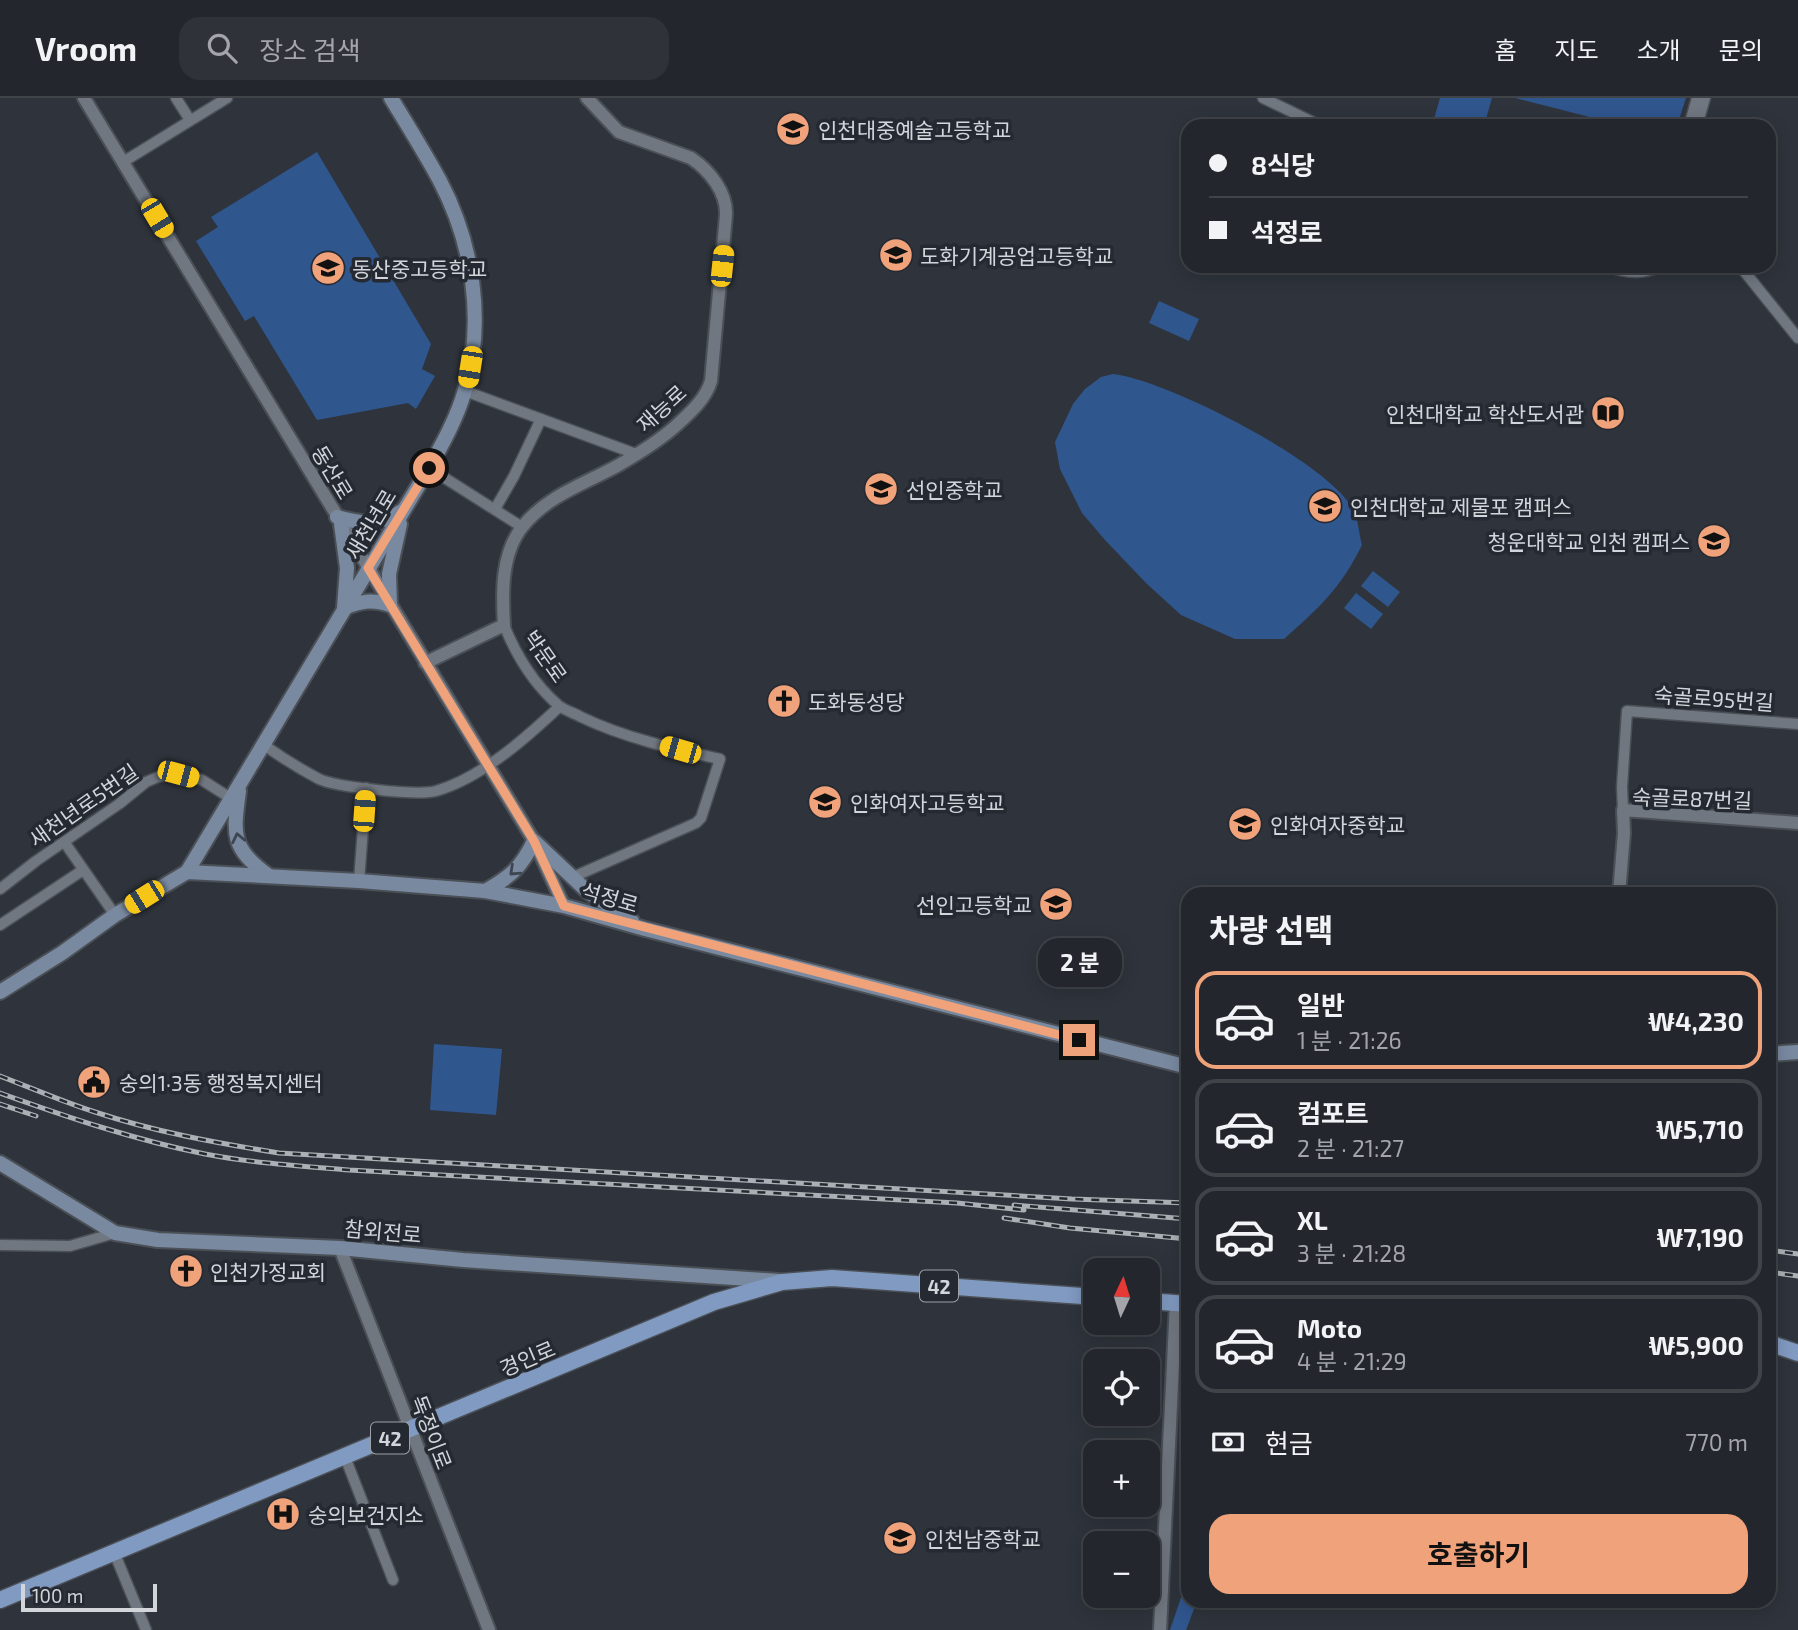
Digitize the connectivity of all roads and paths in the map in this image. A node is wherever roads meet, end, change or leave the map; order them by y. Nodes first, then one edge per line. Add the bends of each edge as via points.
1 (84, 98) edge
2 (176, 98) edge
3 (227, 98) edge
4 (391, 98) edge
5 (587, 98) edge
6 (1263, 98) edge
7 (1697, 98) edge
8 (1705, 98) edge
9 (1306, 119) edge
10 (1691, 119) edge
11 (1699, 119) edge
12 (190, 120) junction
13 (123, 162) junction
14 (1746, 273) edge
15 (1798, 338) edge
16 (465, 391) junction
17 (541, 419) junction
18 (636, 454) junction
19 (429, 468) junction
20 (404, 509) junction
21 (495, 509) junction
22 (339, 521) junction
23 (522, 527) junction
24 (368, 568) junction
25 (390, 605) junction
26 (344, 608) junction
27 (504, 625) junction
28 (425, 663) junction
29 (559, 707) junction
30 (1798, 724) edge
31 (264, 745) junction
32 (487, 765) junction
33 (366, 788) junction
34 (236, 792) junction
35 (1623, 810) junction
36 (1798, 823) edge
37 (534, 841) junction
38 (65, 843) junction
39 (83, 870) junction
40 (187, 872) junction
41 (270, 877) junction
42 (573, 877) junction
43 (359, 881) junction
44 (1619, 887) edge
45 (0, 889) edge
46 (485, 891) junction
47 (564, 906) junction
48 (115, 915) junction
49 (0, 925) edge
50 (645, 929) junction
51 (0, 992) edge
52 (1798, 1052) edge
53 (1776, 1054) edge
54 (1181, 1065) edge
55 (0, 1163) edge
56 (115, 1233) junction
57 (0, 1245) edge
58 (340, 1248) junction
59 (782, 1282) junction
60 (1083, 1296) edge
61 (1160, 1302) edge
62 (1181, 1303) edge
63 (1181, 1318) edge
64 (1776, 1345) edge
65 (1798, 1353) edge
66 (410, 1430) junction
67 (345, 1457) junction
68 (114, 1552) junction
69 (393, 1580) dead end
70 (0, 1600) edge
71 (146, 1630) edge
72 (489, 1630) edge
73 (1160, 1630) edge

1 - 13 street, 동산로
2 - 12 street
3 - 12 street
4 - 16 main road, 새천년로 via 442,184 467,251 475,321
5 - 18 street, 재능로 via 618,132 698,163 715,182 726,207 709,387 675,427
6 - 9 street
7 - 10 street
8 - 11 street
12 - 13 street
13 - 22 street, 동산로
14 - 15 street
16 - 17 street
16 - 19 main road, 새천년로
17 - 18 street
17 - 21 street
18 - 23 street, 재능로 via 549,502
19 - 20 main road, 새천년로
19 - 21 street
20 - 22 main road via 379,522
20 - 24 main road, 새천년로
20 - 25 main road via 389,574
21 - 23 street
22 - 24 street, 동산로
22 - 26 main road via 347,568
23 - 27 street, 재능로 via 504,575
24 - 25 street, 동산로
24 - 26 main road, 새천년로
25 - 26 main road via 374,600
25 - 28 street, 동산로
26 - 31 main road, 새천년로
27 - 28 street
27 - 29 street, 박문로 via 519,658
28 - 32 street, 동산로
29 - 32 street
29 - 42 street via 642,739 720,759 696,823
30 - 35 street, 숙골로95번길 via 1627,711
31 - 33 street via 320,779
31 - 34 main road, 새천년로
32 - 33 street via 429,793
32 - 37 street, 동산로
33 - 43 street
34 - 38 street, 새천년로5번길 via 178,774 158,777
34 - 40 main road, 새천년로
41 -> 34 main road via 252,864 239,845
35 - 36 street, 숙골로87번길
35 - 44 street, 숙골로87번길
37 - 42 main road
37 -> 46 main road via 522,865
37 - 47 street, 동산로
38 - 39 street
38 - 45 street, 새천년로5번길
39 - 48 street
39 - 49 street
40 - 41 main road, 석정로
40 - 48 main road
41 - 43 main road, 석정로
42 - 50 main road
43 - 46 main road, 석정로
46 - 47 main road, 석정로
47 - 50 main road, 석정로
48 - 51 main road
50 - 54 main road, 석정로
52 - 53 main road
55 - 56 main road, 참외전로
56 - 57 street via 70,1246
56 - 58 main road, 참외전로 via 228,1245
58 - 59 main road, 참외전로
58 - 66 street, 독정이로
59 - 60 main road, 경인로 / 42 via 832,1278
59 - 66 main road, 경인로 / 42 via 715,1302
61 - 62 main road
63 - 73 street
64 - 65 main road
66 - 67 main road, 경인로 / 42
66 - 72 street, 독정이로
67 - 68 main road, 경인로 / 42
67 - 69 street
68 - 70 main road, 경인로 / 42
68 - 71 street

